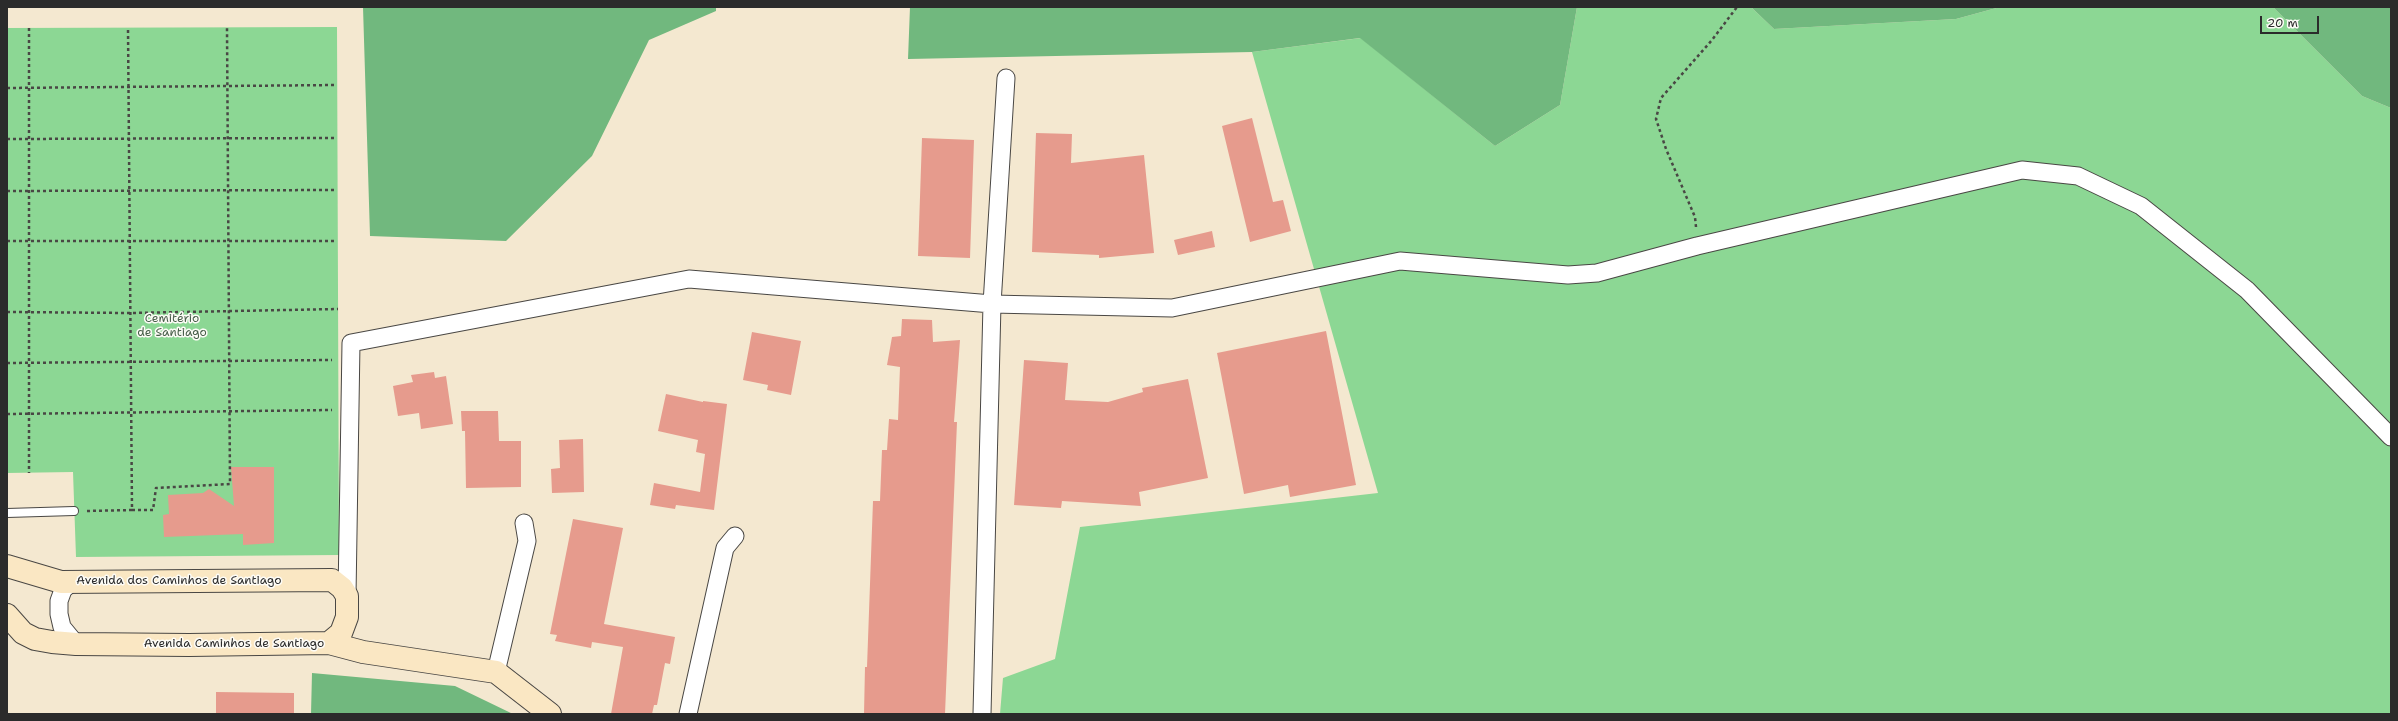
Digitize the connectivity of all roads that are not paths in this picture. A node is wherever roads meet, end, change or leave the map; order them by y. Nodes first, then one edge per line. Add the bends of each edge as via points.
1 (1006, 78) dead end
2 (992, 304) junction
3 (2391, 437) edge
4 (74, 511) road end
5 (7, 513) edge
6 (524, 523) dead end
7 (736, 536) dead end
8 (7, 566) edge
9 (72, 582) junction
10 (347, 596) junction
11 (7, 615) edge
12 (329, 643) junction
13 (76, 644) junction
14 (496, 672) junction
15 (550, 714) edge
16 (688, 714) edge
17 (982, 714) edge

1 - 2 street
2 - 3 street via 1172,308 1400,261 1568,275 1590,273 2022,170 2078,176 2141,206 2247,290
2 - 10 street via 689,279 351,343
2 - 17 street
4 - 5 lane
6 - 14 street via 527,541
7 - 16 street via 725,548
8 - 9 street, Avenida dos Caminhos de Santiago via 61,582
9 - 10 street, Avenida dos Caminhos de Santiago via 332,580
9 - 13 street via 63,590 59,601 59,614 62,627
10 - 12 street via 345,625 341,633
11 - 13 street, Avenida Caminhos de Santiago via 24,633 35,639
12 - 13 street, Avenida Caminhos de Santiago
12 - 14 street, Avenida Caminhos de Santiago via 363,652
14 - 15 street, Avenida Caminhos de Santiago

